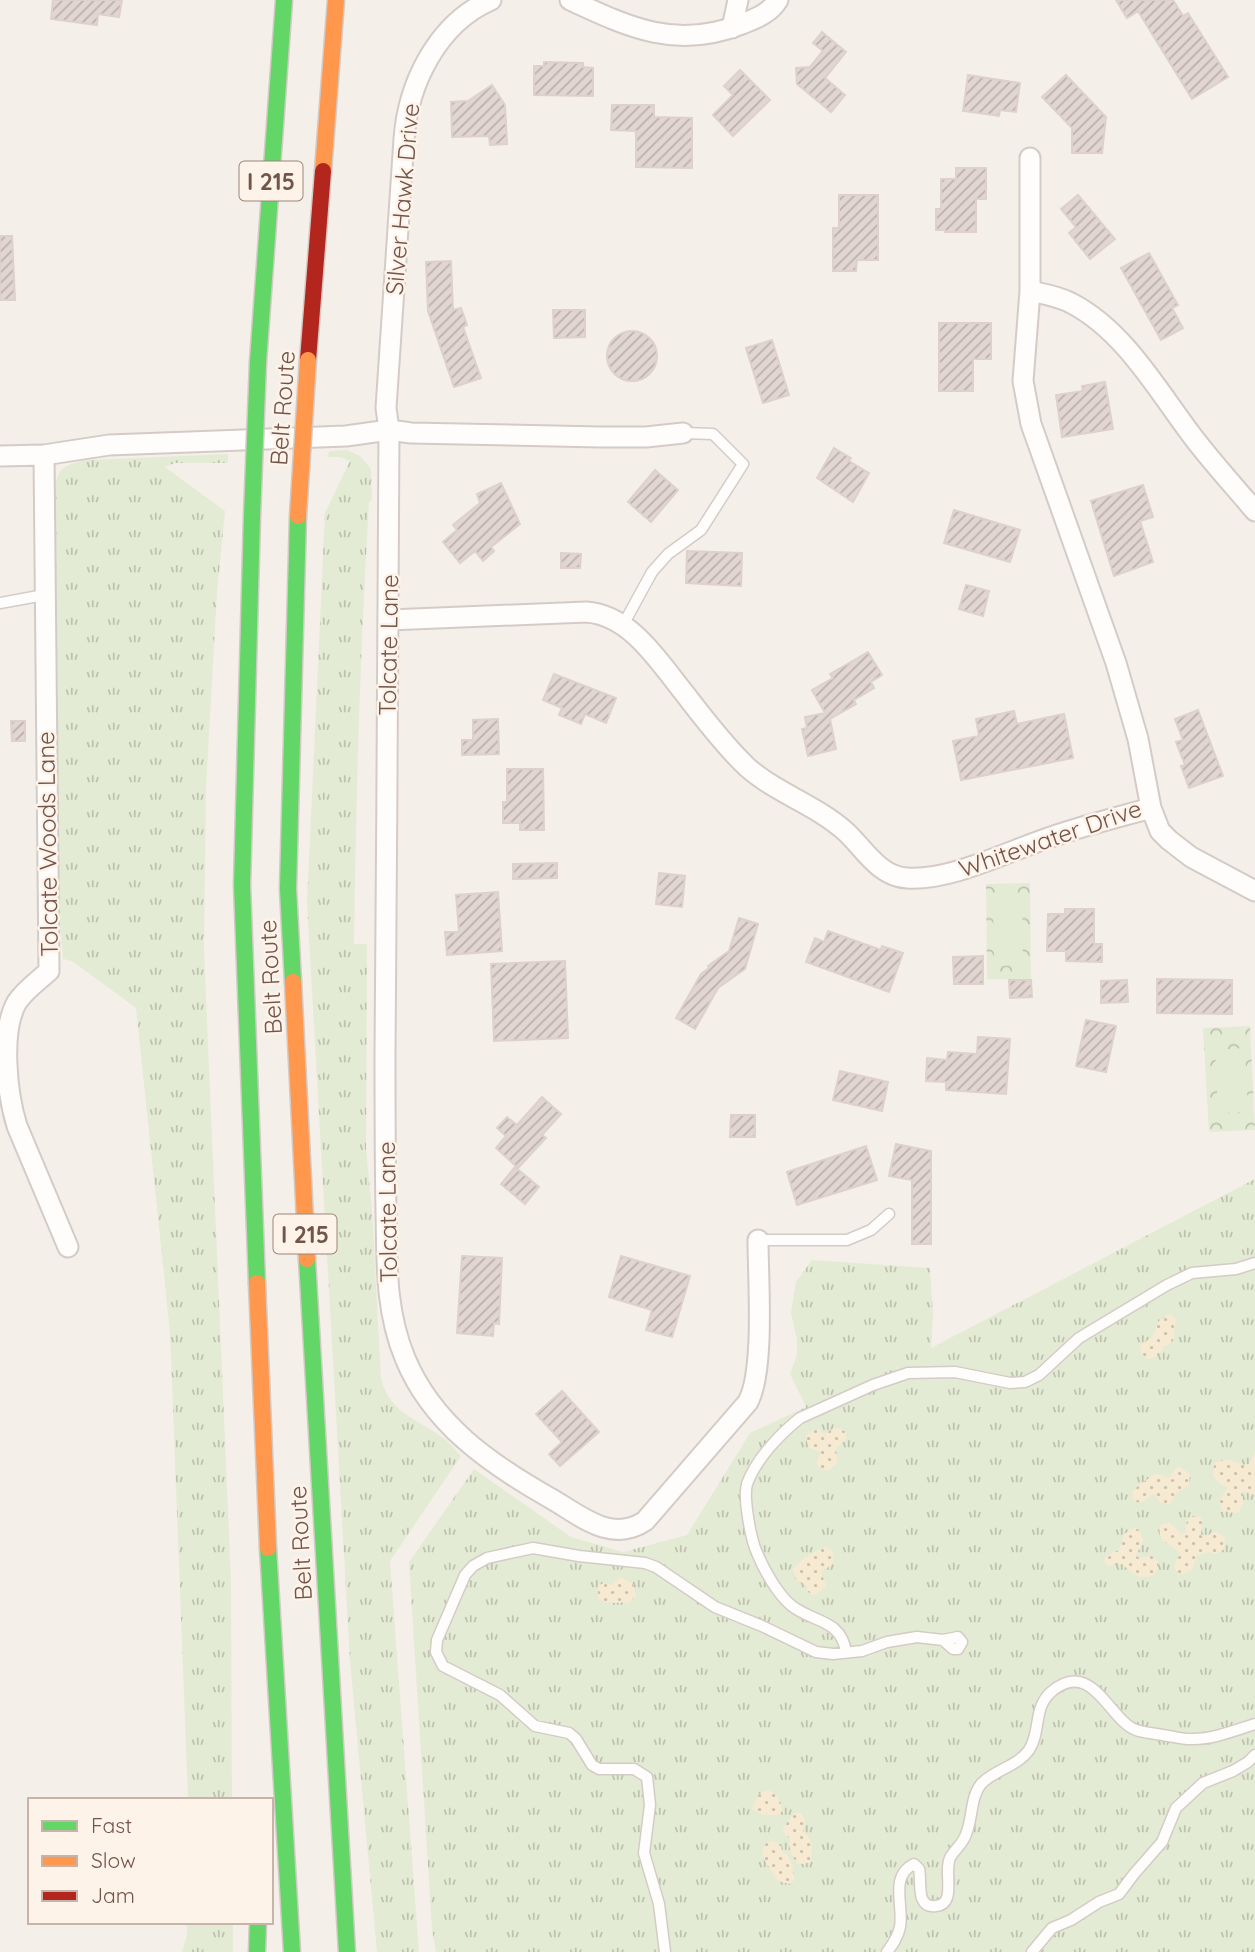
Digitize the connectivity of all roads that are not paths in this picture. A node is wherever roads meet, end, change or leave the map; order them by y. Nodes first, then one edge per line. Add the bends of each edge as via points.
1 (284, 0) edge
2 (336, 0) edge
3 (491, 0) edge
4 (570, 0) edge
5 (738, 0) edge
6 (778, 0) edge
7 (732, 28) junction
8 (1030, 158) dead end
9 (1030, 291) junction
10 (389, 430) junction
11 (683, 433) joint
12 (44, 455) junction
13 (0, 456) edge
14 (1255, 511) edge
15 (44, 595) junction
16 (0, 603) edge
17 (389, 620) junction
18 (623, 625) junction
19 (1151, 808) junction
20 (1255, 891) edge
21 (889, 1214) dead end
22 (758, 1240) joint
23 (68, 1247) dead end
24 (1255, 1263) edge
25 (268, 1554) junction
26 (943, 1640) dead end
27 (846, 1652) junction
28 (1255, 1724) edge
29 (263, 1731) dead end
30 (1255, 1755) edge
31 (258, 1924) edge
32 (257, 1952) edge
33 (292, 1952) edge
34 (347, 1952) edge
35 (665, 1952) edge
36 (887, 1952) edge
37 (1032, 1952) edge

1 - 25 highway, Belt Route / I 215, bridge via 258,362 242,885
2 - 34 highway, Belt Route / I 215, bridge via 298,516 288,889
3 - 10 street, Silver Hawk Drive via 466,14 441,41 420,73 408,106 386,408
4 - 7 street via 662,35 704,36
5 - 7 street
6 - 7 street via 768,12
8 - 9 street, Whitewater Drive
9 - 14 street via 1073,304 1112,335
9 - 19 street, Whitewater Drive via 1023,368 1027,410 1128,702
10 - 11 street via 600,437
10 - 12 street via 346,436 108,445
10 - 17 street, Tolcate Lane
11 - 18 lane via 713,435 743,464 701,530 652,572
12 - 13 street
12 - 15 street, Tolcate Woods Lane
15 - 16 lane
15 - 23 street, Tolcate Woods Lane via 49,971 12,1011 7,1068 17,1126
17 - 18 street, Whitewater Drive via 586,612
17 - 22 street, Tolcate Lane via 385,848 388,1292 402,1349 425,1396 465,1440 504,1472 601,1528 637,1527 753,1392
18 - 19 street, Whitewater Drive via 747,766 845,831 862,851 901,878 949,873 1055,835
19 - 20 street via 1160,831 1179,850
21 - 22 lane via 871,1230 847,1240
24 - 27 lane via 1192,1273 1167,1285 1079,1338 1025,1382 955,1372 908,1373 792,1425 748,1482 754,1546 790,1605 835,1628
25 - 29 highway
25 - 33 highway, Belt Route / I 215
26 - 27 lane via 916,1637
27 - 35 lane via 816,1651 715,1607 645,1563 533,1548 487,1558 465,1574 437,1640 443,1666 500,1695 535,1726 569,1733 599,1769 634,1769 647,1777 650,1805 643,1853 659,1904
28 - 36 lane via 1190,1740 1137,1731 1088,1686 1065,1683 1040,1705 1029,1750 993,1774 975,1795 968,1831 947,1867 944,1903 928,1906 923,1902 915,1864 900,1879 901,1924
30 - 37 lane via 1233,1771 1203,1783 1176,1808 1162,1842 1119,1894 1052,1928
31 - 32 highway

